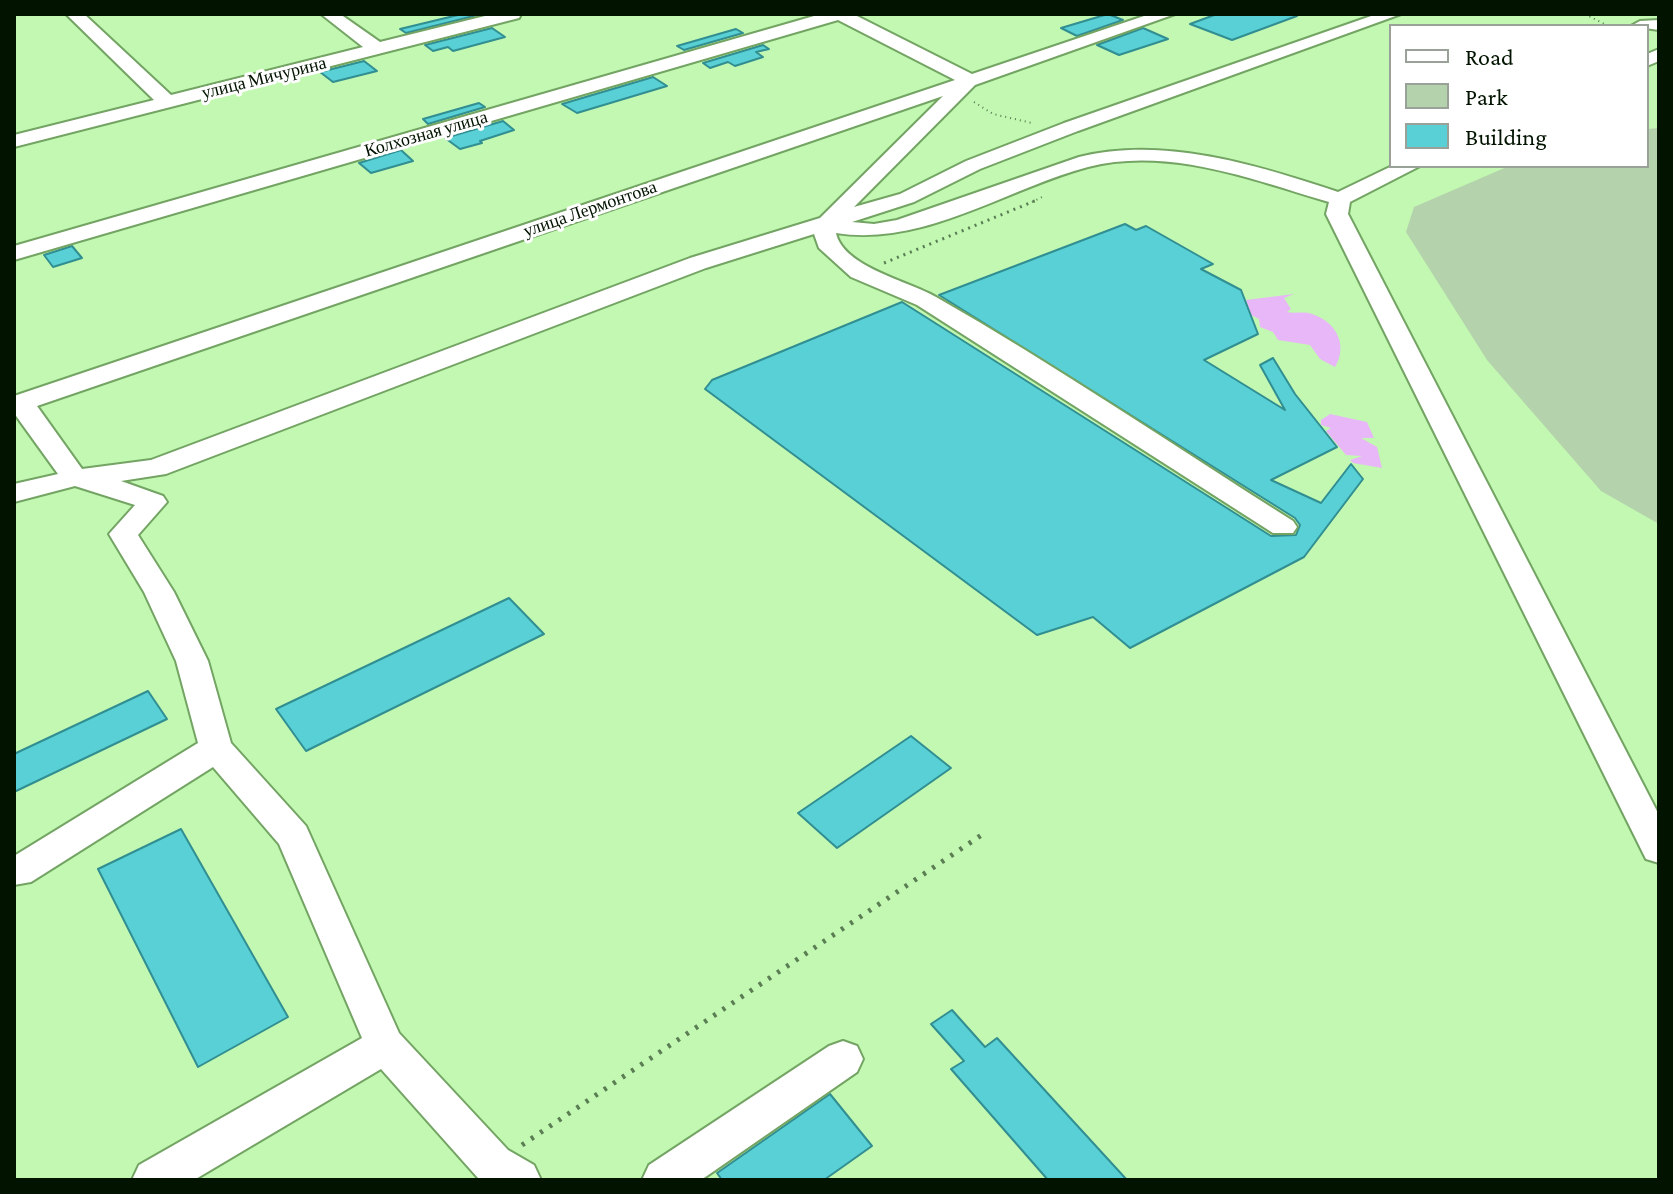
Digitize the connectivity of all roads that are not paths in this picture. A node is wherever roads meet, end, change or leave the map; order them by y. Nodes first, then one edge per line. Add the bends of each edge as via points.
1 (74, 14) edge
2 (329, 14) edge
3 (513, 14) edge
4 (839, 14) edge
5 (1167, 14) edge
6 (1393, 14) edge
7 (378, 49) junction
8 (964, 86) junction
9 (167, 102) junction
10 (14, 141) edge
11 (1389, 158) edge
12 (1405, 168) edge
13 (1328, 196) junction
14 (824, 226) junction
15 (14, 253) edge
16 (18, 404) edge
17 (75, 478) junction
18 (14, 493) edge
19 (1283, 527) dead end
20 (216, 748) junction
21 (1659, 849) edge
22 (18, 872) dead end
23 (385, 1045) junction
24 (843, 1059) dead end
25 (506, 1172) edge
26 (154, 1180) edge
27 (664, 1180) edge

1 - 9 street
2 - 7 street
3 - 7 street, улица Мичурина
4 - 8 street
4 - 15 street, Колхозная улица
5 - 8 street, улица Лермонтова
6 - 14 street via 1071,127 973,165 907,198
7 - 9 street, улица Мичурина
8 - 14 street
8 - 16 street, улица Лермонтова
9 - 10 street, улица Мичурина
11 - 13 street via 1338,176
12 - 13 street
13 - 14 street via 1267,174 1111,157 1086,161 902,226 874,231
13 - 21 street
14 - 17 street via 698,263 156,468
14 - 19 street via 827,243 859,272 925,300
16 - 17 street
17 - 18 street
17 - 20 street via 153,502 123,534 192,661
20 - 22 street
20 - 23 street via 293,836
23 - 25 street
23 - 26 street
24 - 27 street

